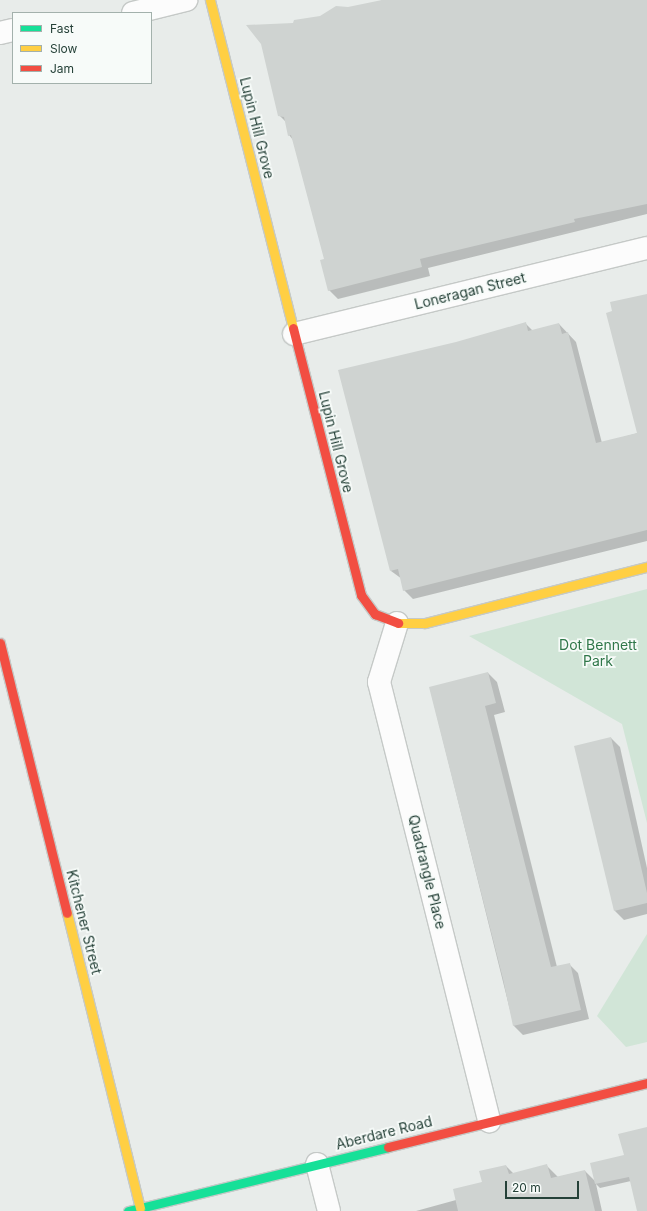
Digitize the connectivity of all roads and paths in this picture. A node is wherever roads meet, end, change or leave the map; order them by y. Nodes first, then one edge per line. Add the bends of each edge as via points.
1 (186, 0) edge
2 (210, 0) edge
3 (137, 12) edge
4 (12, 30) edge
5 (0, 33) edge
6 (647, 248) edge
7 (294, 334) junction
8 (647, 567) edge
9 (397, 623) junction
10 (0, 643) edge
11 (647, 1083) edge
12 (489, 1121) junction
13 (317, 1164) junction
14 (140, 1208) junction
15 (128, 1211) edge
16 (329, 1211) edge

1 - 3 street
2 - 7 street, Lupin Hill Grove
4 - 5 street
6 - 7 street, Loneragan Street
7 - 9 street, Lupin Hill Grove via 361,595 375,614
8 - 9 street, Lupin Hill Grove via 425,623
9 - 12 street, Quadrangle Place via 379,682
10 - 14 street, Kitchener Street
11 - 12 street, Aberdare Road
12 - 13 street, Aberdare Road
13 - 14 street, Aberdare Road
13 - 16 street
14 - 15 street, Aberdare Road

